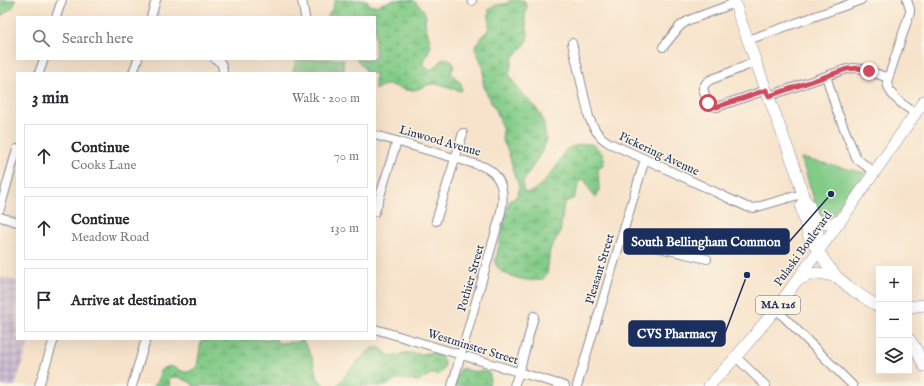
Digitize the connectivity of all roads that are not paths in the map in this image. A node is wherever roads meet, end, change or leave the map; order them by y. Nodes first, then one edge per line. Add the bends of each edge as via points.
1 (62, 0) edge
2 (156, 0) edge
3 (302, 0) edge
4 (861, 0) edge
5 (907, 0) edge
6 (735, 1) edge
7 (852, 2) edge
8 (56, 16) edge
9 (151, 16) edge
10 (305, 16) edge
11 (748, 40) junction
12 (572, 43) dead end
13 (663, 47) dead end
14 (44, 60) edge
15 (138, 60) edge
16 (218, 60) edge
17 (756, 62) junction
18 (40, 72) edge
19 (133, 72) edge
20 (223, 72) edge
21 (826, 76) junction
22 (888, 78) junction
23 (768, 93) junction
24 (924, 101) edge
25 (915, 113) junction
26 (463, 133) dead end
27 (376, 134) edge
28 (397, 141) junction
29 (16, 153) edge
30 (455, 158) junction
31 (645, 160) junction
32 (874, 172) junction
33 (496, 175) joint
34 (803, 197) junction
35 (0, 209) edge
36 (376, 209) edge
37 (813, 216) junction
38 (0, 217) edge
39 (841, 220) junction
40 (436, 221) dead end
41 (16, 222) edge
42 (0, 226) edge
43 (622, 239) junction
44 (818, 251) junction
45 (707, 259) dead end
46 (837, 277) junction
47 (796, 281) junction
48 (876, 305) edge
49 (776, 309) junction
50 (534, 316) dead end
51 (376, 330) edge
52 (54, 340) edge
53 (146, 340) edge
54 (912, 343) edge
55 (461, 355) junction
56 (736, 357) junction
57 (924, 366) edge
58 (519, 373) junction
59 (40, 386) edge
60 (132, 386) edge
61 (452, 386) edge
62 (514, 386) edge
63 (565, 386) edge
64 (578, 386) edge
65 (709, 386) edge
66 (766, 386) edge
67 (853, 386) edge

1 - 8 street
2 - 9 street
3 - 10 street
4 - 7 street
5 - 22 street via 910,12
6 - 11 main road
6 - 13 street via 689,20 680,26
7 - 11 street
11 - 17 main road
12 - 31 street, Pickering Avenue via 587,109 596,131 609,143
14 - 18 street
15 - 19 street
16 - 20 street via 222,64
17 - 23 main road
17 - 23 street via 706,83 703,88 708,103 717,107
21 - 22 street via 859,68
21 - 23 street
21 - 32 street via 857,159
22 - 25 street via 890,92
23 - 34 main road
24 - 25 main road, Pulaski Boulevard
25 - 32 main road, Pulaski Boulevard
26 - 30 street
27 - 28 street, Linwood Avenue
28 - 30 street, Linwood Avenue
28 - 36 street
29 - 35 street
30 - 33 street, Linwood Avenue via 482,166
30 - 40 street
31 - 34 street, Pickering Avenue via 747,208
31 - 43 street, Pleasant Street
32 - 39 main road, Pulaski Boulevard
33 - 55 street, Pothier Street via 502,190 501,213
34 - 37 main road
34 - 44 main road via 801,207 809,237
37 - 39 main road via 826,224
37 - 44 main road via 818,234
38 - 41 street
38 - 42 street
39 - 44 main road, Pulaski Boulevard
43 - 45 street
43 - 64 street, Pleasant Street
44 - 46 main road
44 - 47 main road, Pulaski Boulevard / MA 126
46 - 47 main road via 815,272
46 - 48 main road
47 - 49 main road, Pulaski Boulevard / MA 126
49 - 56 main road, Pulaski Boulevard / MA 126
49 - 67 street
50 - 58 street
51 - 55 street, Westminster Street
52 - 59 street
53 - 60 street
54 - 57 main road
55 - 58 street, Westminster Street
55 - 61 street, Pothier Street
56 - 65 main road, Pulaski Boulevard / MA 126
56 - 66 street
58 - 62 street
58 - 63 street, Westminster Street

